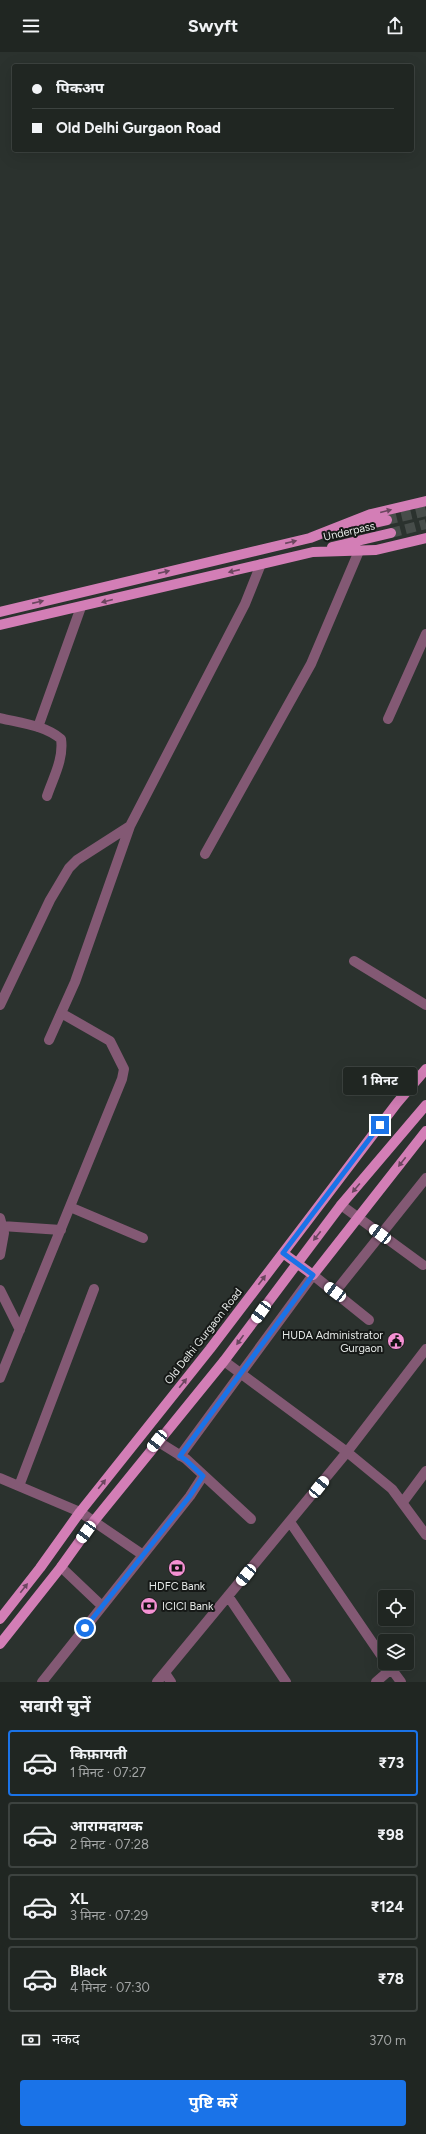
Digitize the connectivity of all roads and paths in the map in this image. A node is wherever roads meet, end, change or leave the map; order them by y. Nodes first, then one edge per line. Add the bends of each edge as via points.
1 (426, 501) edge
2 (387, 520) tunnel mouth
3 (391, 533) tunnel mouth
4 (310, 538) junction
5 (426, 538) edge
6 (359, 551) junction
7 (313, 552) junction
8 (261, 564) junction
9 (82, 607) junction
10 (0, 612) edge
11 (0, 625) edge
12 (426, 634) edge
13 (423, 648) edge
14 (0, 718) edge
15 (388, 719) dead end
16 (38, 726) junction
17 (47, 796) dead end
18 (130, 826) junction
19 (205, 854) dead end
20 (354, 962) dead end
21 (0, 1005) edge
22 (426, 1005) edge
23 (61, 1013) junction
24 (49, 1040) dead end
25 (426, 1069) edge
26 (426, 1105) edge
27 (426, 1131) edge
28 (426, 1178) edge
29 (341, 1205) junction
30 (70, 1207) junction
31 (358, 1217) junction
32 (1, 1222) edge
33 (61, 1230) junction
34 (380, 1234) junction
35 (143, 1238) dead end
36 (283, 1253) junction
37 (0, 1255) edge
38 (297, 1262) junction
39 (422, 1265) dead end
40 (313, 1275) junction
41 (94, 1288) dead end
42 (0, 1290) edge
43 (335, 1292) junction
44 (369, 1320) dead end
45 (20, 1330) junction
46 (426, 1349) edge
47 (224, 1361) junction
48 (241, 1374) junction
49 (0, 1378) edge
50 (157, 1441) junction
51 (347, 1452) junction
52 (180, 1456) junction
53 (426, 1471) edge
54 (203, 1476) junction
55 (0, 1478) edge
56 (19, 1486) junction
57 (403, 1502) junction
58 (80, 1512) junction
59 (251, 1519) dead end
60 (94, 1521) junction
61 (290, 1522) junction
62 (426, 1535) edge
63 (143, 1555) junction
64 (61, 1567) junction
65 (228, 1596) junction
66 (102, 1606) junction
67 (0, 1619) edge
68 (0, 1644) edge
69 (378, 1651) edge
70 (383, 1670) edge
71 (392, 1670) edge
72 (165, 1673) junction
73 (42, 1682) edge
74 (157, 1682) edge
75 (171, 1682) edge
76 (286, 1682) edge
77 (376, 1682) edge
78 (401, 1682) edge

4 -> 1 main road via 371,514
2 - 4 main road, Underpass
3 - 7 main road, Underpass
10 -> 4 main road
5 - 6 main road via 376,550
6 - 7 main road
6 - 19 street via 311,664
7 - 8 main road
8 -> 9 main road
8 - 18 street via 245,604
9 - 11 main road
9 - 16 street
12 - 13 street
13 - 15 street
14 - 16 street
16 - 17 street via 61,739 62,749
18 - 21 street via 77,860 69,868 50,900
18 - 23 street
20 - 22 street
23 - 24 street
23 - 30 street via 110,1041 124,1069
25 - 36 main road, Old Delhi Gurgaon Road via 397,1103
26 -> 29 main road
27 -> 31 main road
28 - 34 street
29 - 31 street
29 -> 38 main road
30 - 33 street
30 - 35 street
31 - 34 street
31 - 40 main road
32 - 33 street
32 - 37 street via 3,1244
33 - 45 street
34 - 39 street
34 - 43 street
36 - 38 main road
58 -> 36 main road, Old Delhi Gurgaon Road
38 - 40 main road
38 -> 47 main road
40 - 43 street
40 - 48 street
41 - 56 street
42 - 45 street
43 - 44 street
45 - 49 street
46 - 51 street
47 - 48 street
47 - 50 main road
48 - 51 street
48 - 52 street
50 - 52 street
50 - 60 main road
51 - 57 street via 392,1489
51 - 61 street
52 - 54 street
53 - 57 street
54 - 59 street
54 - 63 street
55 - 56 street
56 - 58 street
57 - 62 street
58 - 60 street
67 -> 58 main road, Old Delhi Gurgaon Road
60 - 63 street
60 - 64 main road
61 - 65 street
61 - 69 street
63 - 66 street
64 - 66 street
64 - 68 main road
65 - 72 street
65 - 76 street
66 - 73 street
70 - 77 street
71 - 78 street
72 - 74 street
72 - 75 street

